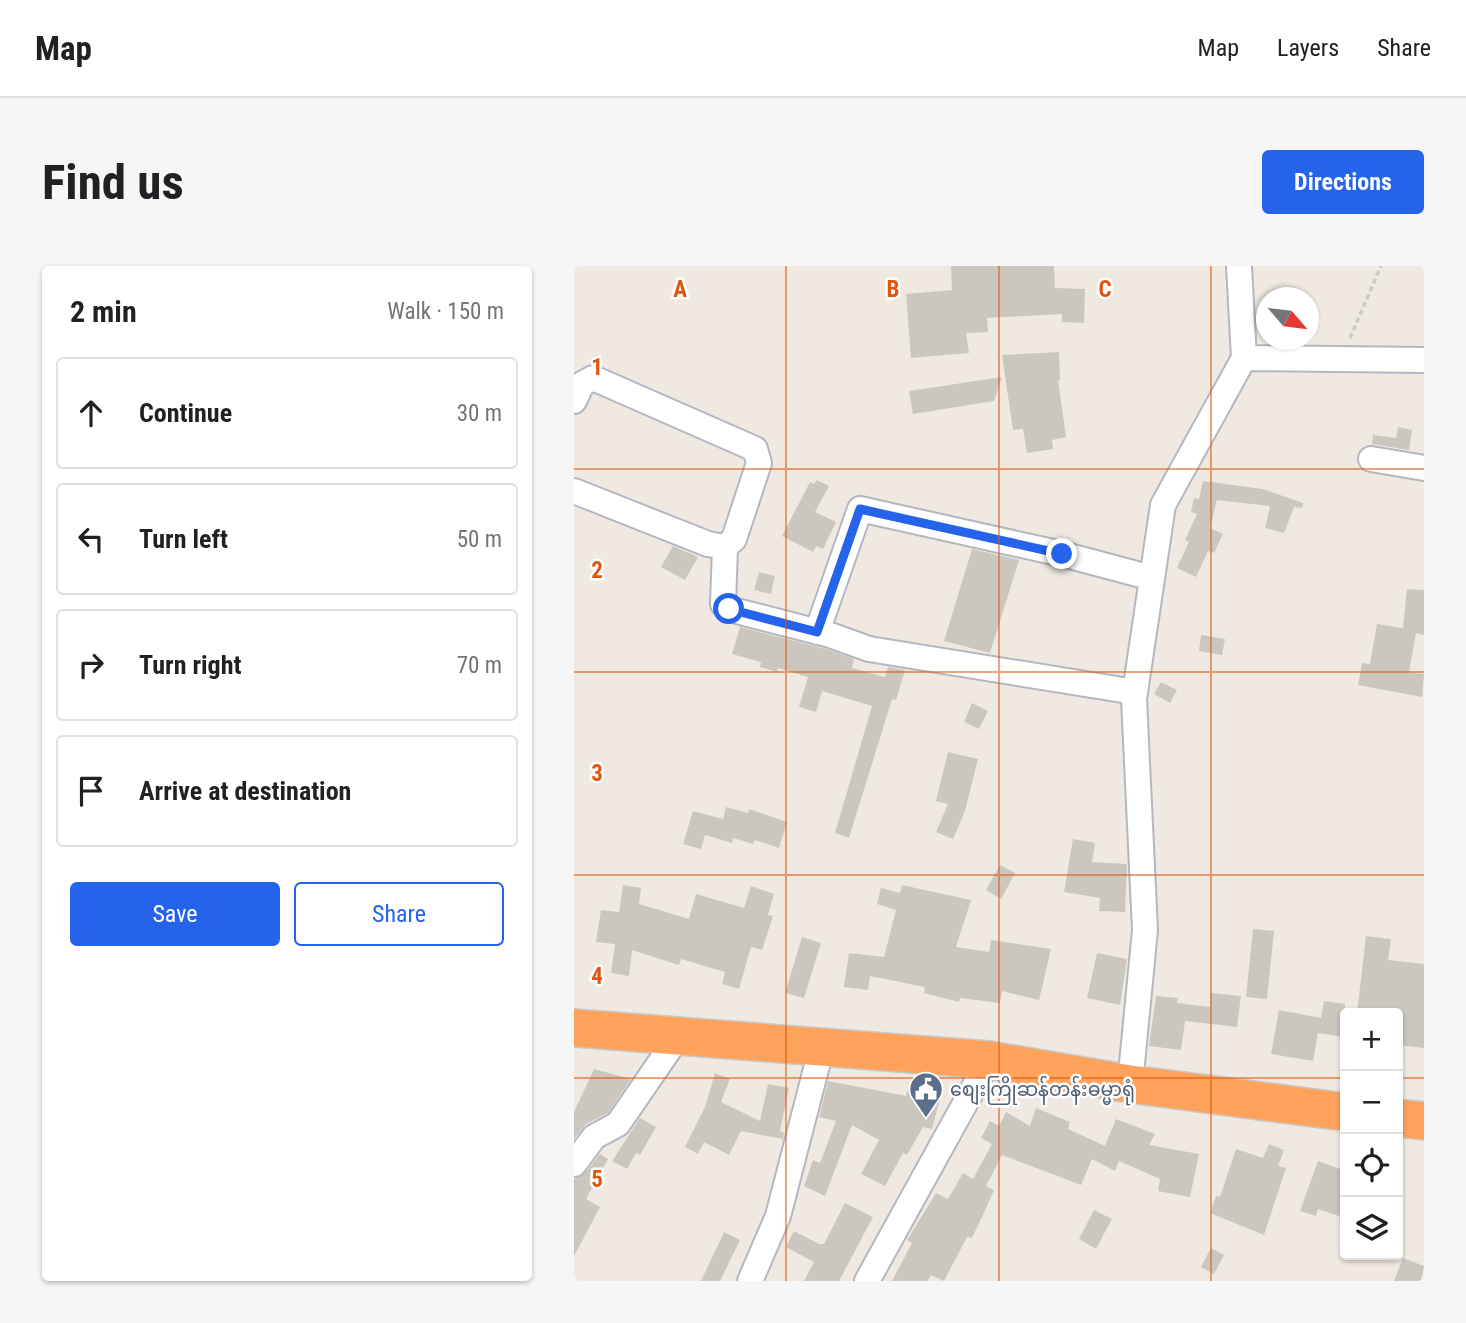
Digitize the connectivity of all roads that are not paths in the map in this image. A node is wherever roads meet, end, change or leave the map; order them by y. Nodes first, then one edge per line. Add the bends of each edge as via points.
1 (1238, 266) edge
2 (1244, 358) junction
3 (1424, 360) edge
4 (574, 401) edge
5 (1371, 459) dead end
6 (1424, 468) edge
7 (574, 491) edge
8 (725, 547) junction
9 (1152, 578) junction
10 (817, 632) junction
11 (1135, 692) junction
12 (574, 1028) edge
13 (679, 1035) junction
14 (822, 1046) junction
15 (989, 1060) junction
16 (1130, 1084) junction
17 (1340, 1111) edge
18 (1403, 1119) edge
19 (1424, 1121) edge
20 (574, 1164) edge
21 (750, 1281) edge
22 (867, 1281) edge

1 - 2 street
2 - 3 street
2 - 9 street via 1163,505
4 - 8 street via 582,384 593,378 755,449 759,463 734,539
5 - 6 street
7 - 8 street
8 - 10 street via 723,604
9 - 10 street via 860,509
9 - 11 street
10 - 11 street via 869,649
11 - 16 street via 1145,930
12 - 13 highway
13 - 14 highway
13 - 20 street via 618,1125 594,1137
14 - 15 highway
14 - 21 street via 778,1216
15 - 16 highway
15 - 22 street
16 - 17 highway
18 - 19 highway

